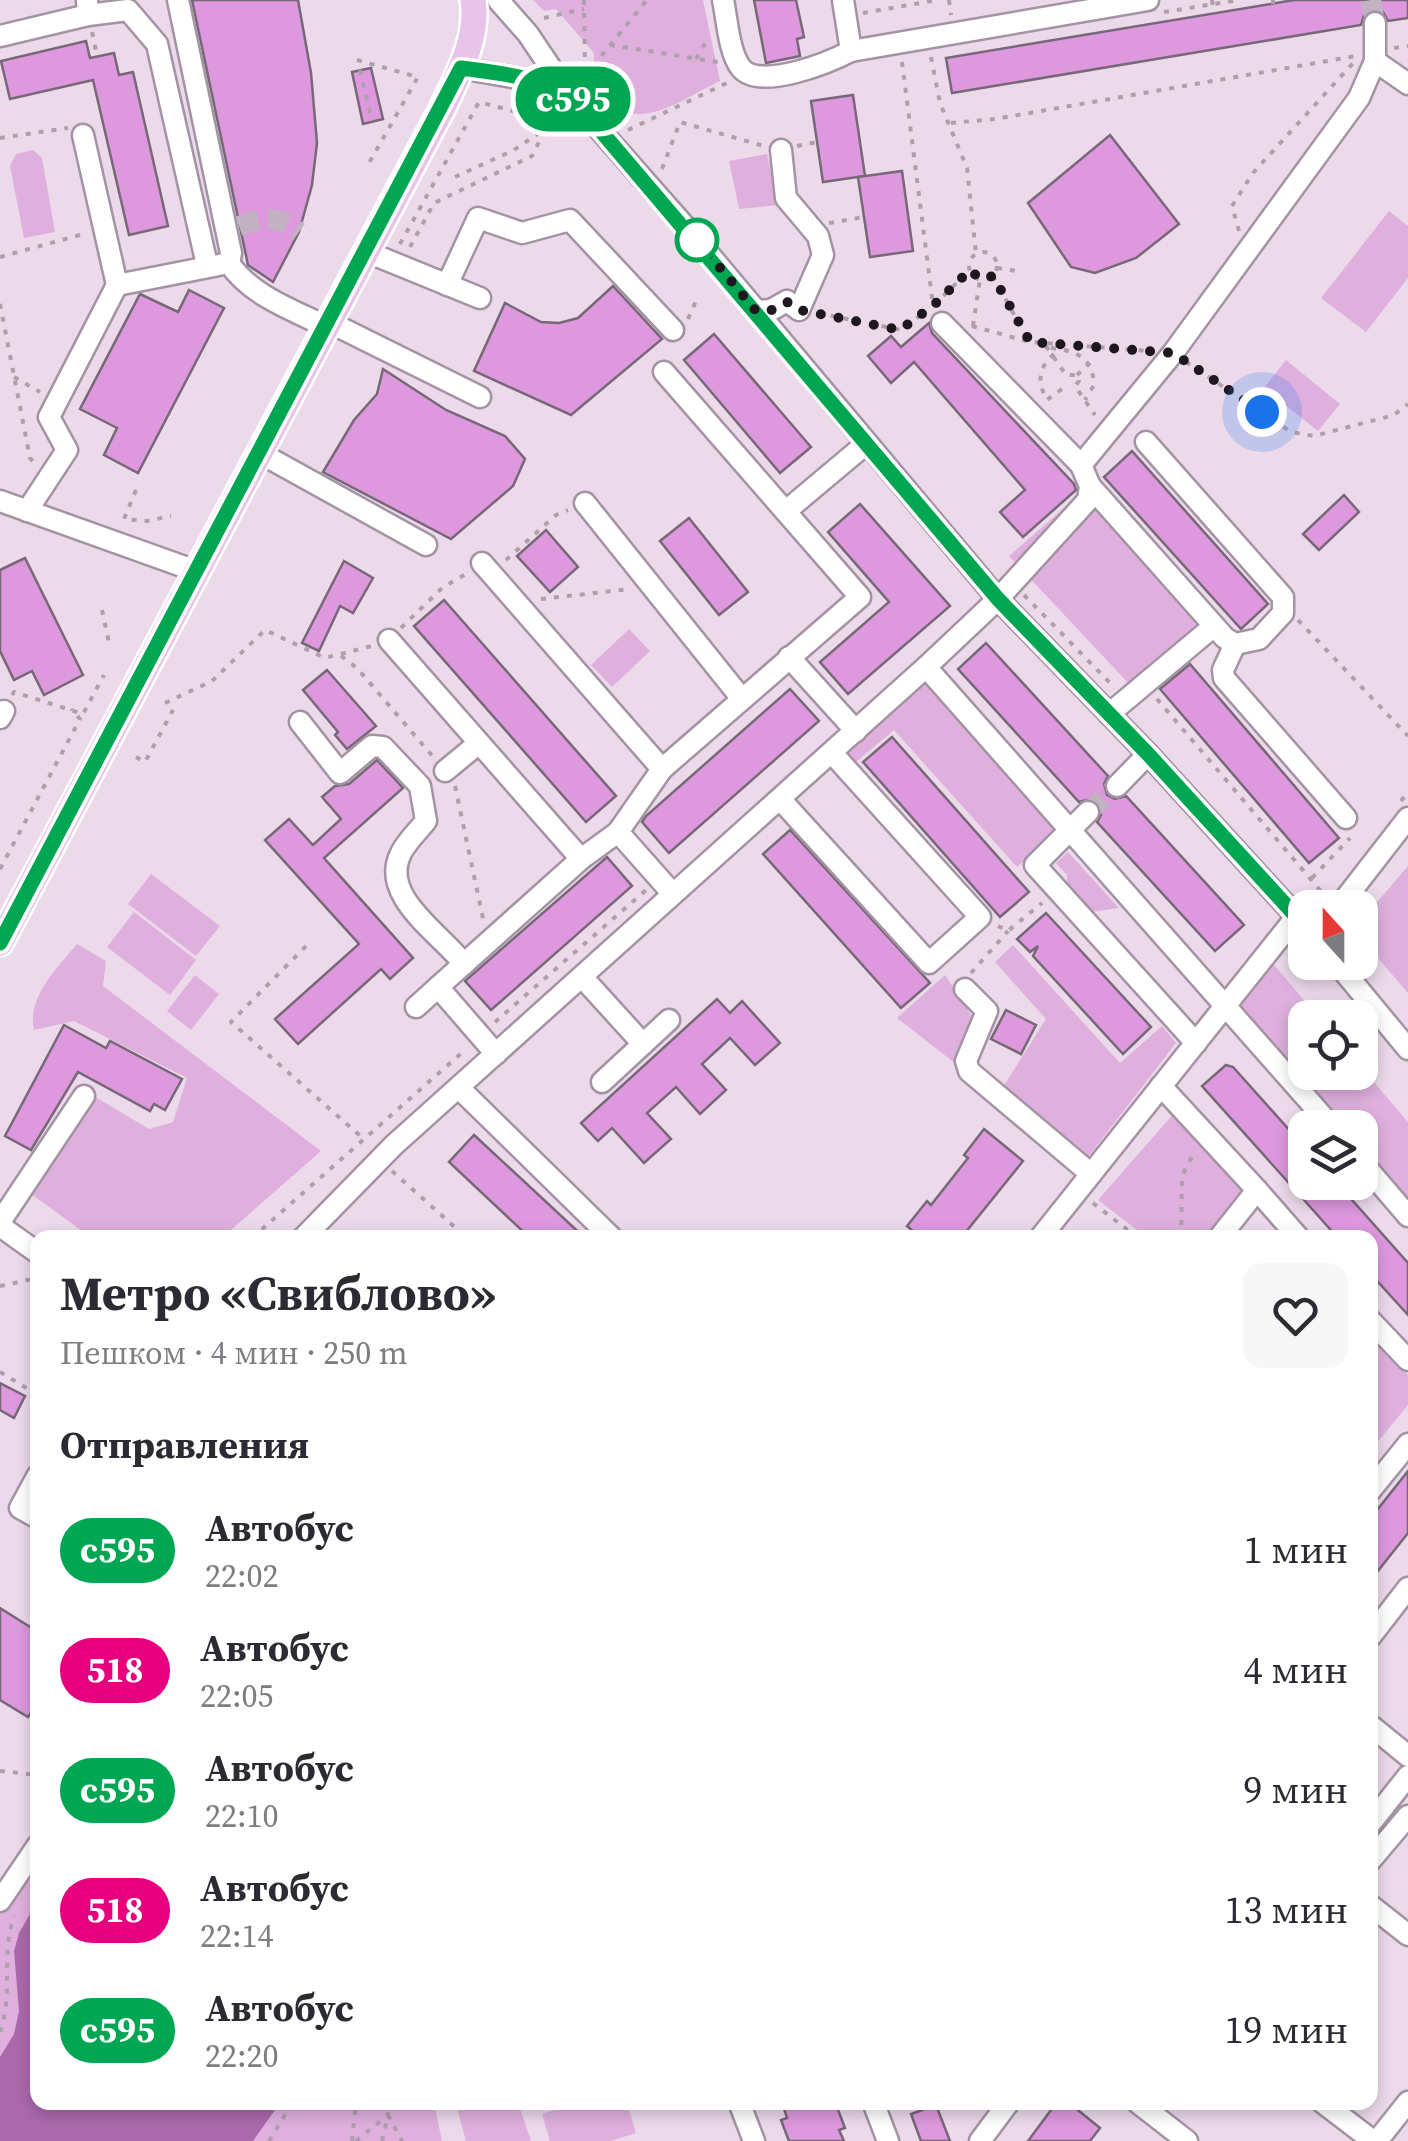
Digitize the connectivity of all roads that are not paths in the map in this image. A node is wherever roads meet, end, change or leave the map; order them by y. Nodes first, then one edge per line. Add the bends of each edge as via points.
1 (178, 0) edge
2 (472, 0) edge
3 (498, 0) edge
4 (723, 0) edge
5 (1148, 0) edge
6 (87, 8) edge
7 (844, 8) edge
8 (1375, 23) tunnel mouth
9 (0, 36) edge
10 (852, 50) junction
11 (1375, 61) junction
12 (461, 68) junction
13 (1408, 84) edge
14 (569, 95) junction
15 (83, 135) road end
16 (780, 150) road end
17 (367, 252) junction
18 (229, 263) junction
19 (208, 264) junction
20 (117, 285) junction
21 (447, 285) junction
22 (480, 298) dead end
23 (756, 311) junction
24 (938, 314) road end
25 (328, 324) junction
26 (673, 330) dead end
27 (664, 372) dead end
28 (480, 398) dead end
29 (1146, 442) dead end
30 (867, 443) junction
31 (260, 452) junction
32 (1081, 465) junction
33 (1090, 486) junction
34 (0, 500) edge
35 (585, 503) road end
36 (786, 511) junction
37 (27, 512) junction
38 (426, 544) dead end
39 (487, 568) road end
40 (196, 572) junction
41 (998, 599) junction
42 (1214, 626) junction
43 (389, 640) road end
44 (1235, 644) junction
45 (789, 657) junction
46 (926, 668) junction
47 (742, 699) junction
48 (1109, 714) junction
49 (300, 722) dead end
50 (856, 730) junction
51 (479, 743) junction
52 (832, 753) junction
53 (1148, 754) junction
54 (662, 769) junction
55 (446, 771) dead end
56 (1117, 786) tunnel mouth
57 (780, 800) junction
58 (1088, 812) tunnel mouth
59 (1408, 818) edge
60 (1352, 824) road end
61 (1072, 830) junction
62 (618, 832) junction
63 (581, 859) junction
64 (1342, 890) edge
65 (674, 894) junction
66 (1288, 907) edge
67 (1288, 936) edge
68 (0, 943) edge
69 (464, 964) junction
70 (584, 978) junction
71 (1351, 980) edge
72 (438, 987) junction
73 (965, 989) road end
74 (1228, 1005) junction
75 (416, 1008) dead end
76 (668, 1020) dead end
77 (1196, 1043) junction
78 (643, 1044) junction
79 (1408, 1049) edge
80 (496, 1054) junction
81 (602, 1082) dead end
82 (1161, 1086) junction
83 (458, 1088) junction
84 (84, 1096) dead end
85 (1317, 1110) edge
86 (1378, 1181) edge
87 (1084, 1182) junction
88 (1257, 1190) junction
89 (1408, 1216) edge
90 (0, 1224) edge
91 (311, 1230) edge
92 (604, 1230) edge
93 (1046, 1230) edge
94 (1224, 1230) edge
95 (1291, 1230) edge
96 (30, 1248) edge
97 (1378, 1328) edge
98 (1408, 1360) edge
99 (1408, 1444) edge
100 (1378, 1480) edge
101 (30, 1490) edge
102 (30, 1514) edge
103 (1408, 1588) edge
104 (1378, 1627) edge
105 (1378, 1732) edge
106 (1408, 1756) edge
107 (1408, 1776) edge
108 (1378, 1814) edge
109 (1408, 1816) edge
110 (1378, 1852) edge
111 (30, 1862) edge
112 (11, 1902) edge
113 (1378, 1911) edge
114 (1408, 1935) edge
115 (1408, 2102) edge
116 (741, 2110) edge
117 (876, 2110) edge
118 (1002, 2110) edge
119 (1147, 2110) edge
120 (1333, 2110) edge
121 (754, 2141) edge
122 (888, 2141) edge
123 (980, 2141) edge
124 (1187, 2141) edge
125 (1375, 2141) edge

1 - 18 street via 233,228
2 - 12 main road via 475,19
3 - 14 street
4 - 10 street via 742,70 766,77 821,66
5 - 10 street
6 - 9 street
6 - 19 street via 128,10 156,44
7 - 10 street
8 - 11 street
11 - 13 street
11 - 32 street via 1359,98 1173,353
12 - 14 street
12 - 17 main road
14 - 23 street
15 - 20 street
16 - 23 street via 786,198 818,236 823,255 799,310 787,302
17 - 21 street
17 - 25 main road
18 - 19 street
18 - 25 street via 257,291
19 - 20 street
20 - 37 street via 49,416 67,450
21 - 22 street
21 - 26 street via 478,218 522,233 570,220
23 - 30 street
24 - 32 street
25 - 28 street
25 - 31 main road
27 - 36 street
29 - 44 street via 1284,606 1259,639
30 - 36 street
30 - 41 street
31 - 38 street
31 - 40 main road
32 - 33 street
33 - 41 street via 1088,500
33 - 42 street
34 - 37 street
35 - 47 street
36 - 45 street via 860,597
37 - 40 street
39 - 54 street
40 - 68 main road
41 - 46 street
41 - 48 street
42 - 44 street
42 - 48 street
43 - 51 street
44 - 60 street via 1224,678
45 - 47 street
45 - 50 street
46 - 50 street
46 - 61 street
47 - 54 street
48 - 53 street
49 - 69 street via 340,773 372,746 383,747 420,786 426,821 396,866 403,902
50 - 52 street
51 - 55 street
51 - 63 street
52 - 57 street
52 - 57 street via 980,917 929,963
53 - 56 street
53 - 66 street
54 - 62 street
57 - 65 street
58 - 61 street
59 - 64 street
61 - 74 street
61 - 77 street via 1035,866
62 - 63 street
62 - 65 street
63 - 69 street
65 - 70 street
67 - 74 street
69 - 72 street
70 - 78 street
70 - 80 street
71 - 79 street
72 - 75 street
72 - 80 street
73 - 87 street via 987,1011 966,1061 969,1071
74 - 77 street
74 - 85 street
76 - 78 street
77 - 82 street
78 - 81 street
80 - 83 street
82 - 87 street
82 - 88 street
83 - 91 street
83 - 92 street
84 - 90 street
86 - 89 street
87 - 93 street
88 - 94 street
88 - 95 street
90 - 96 street
97 - 98 street
99 - 100 street
101 - 102 street via 20,1508
103 - 104 street
105 - 106 street
107 - 108 street
109 - 110 street
111 - 112 street
113 - 114 street
115 - 125 street
116 - 121 street
117 - 122 street
118 - 123 street
119 - 124 street
120 - 125 street

